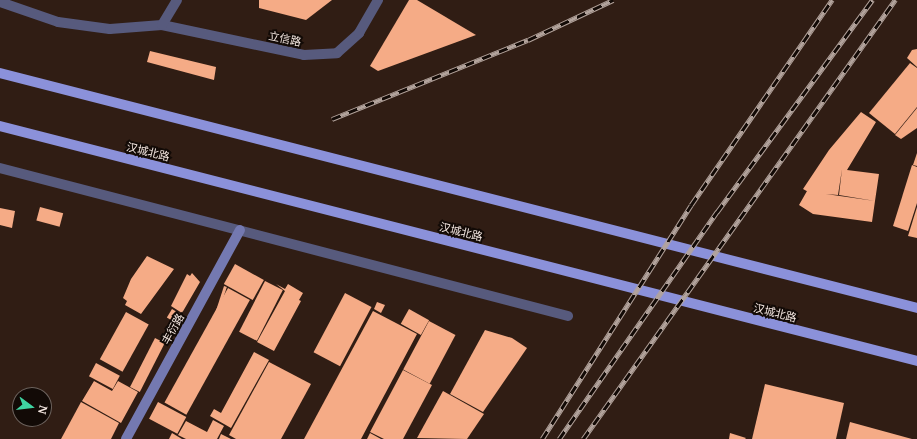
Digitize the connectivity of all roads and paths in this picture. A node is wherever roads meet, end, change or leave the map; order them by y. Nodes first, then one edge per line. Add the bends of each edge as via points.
1 (177, 0) edge
2 (378, 0) edge
3 (0, 2) edge
4 (162, 25) junction
5 (0, 73) edge
6 (0, 126) edge
7 (0, 168) edge
8 (240, 230) junction
9 (917, 308) edge
10 (568, 316) dead end
11 (917, 361) edge
12 (126, 439) edge

1 - 4 street
2 - 4 street, 立信路 via 359,33 337,53 304,55
3 - 4 street, 立信路 via 36,17 82,26 110,29
5 - 9 main road
6 - 11 main road, 汉城北路
7 - 8 street
8 - 10 street
8 - 12 street, 丰衍路

